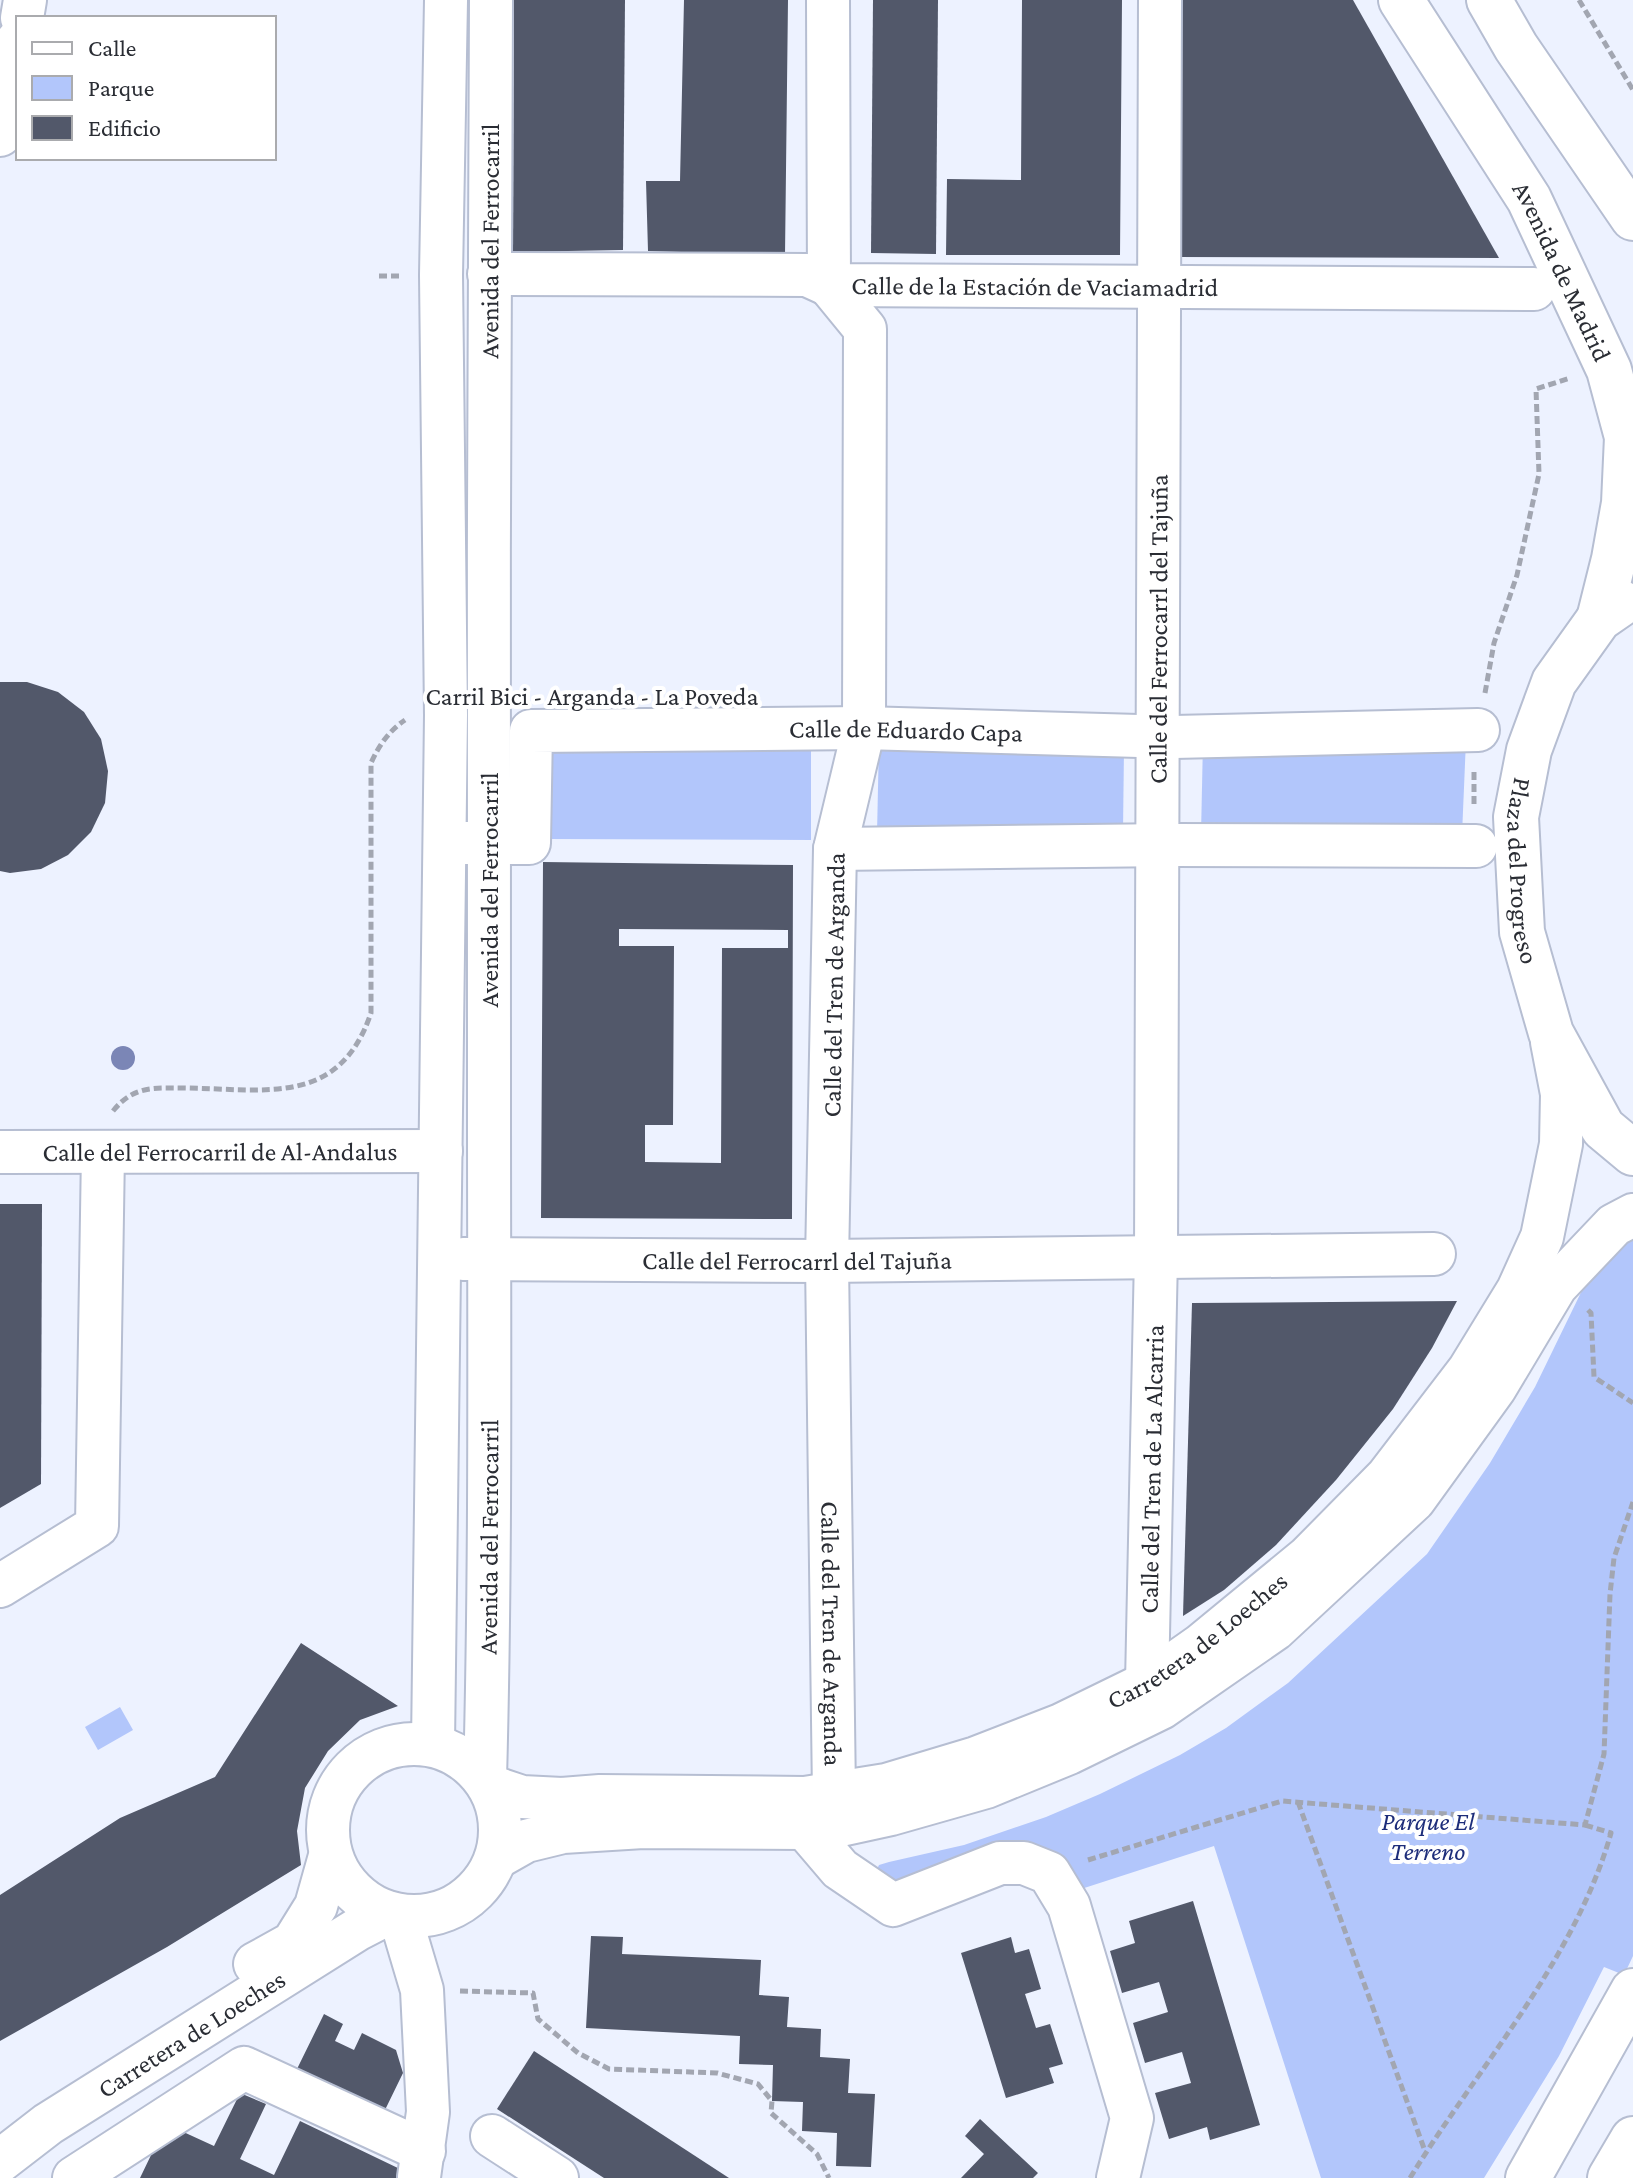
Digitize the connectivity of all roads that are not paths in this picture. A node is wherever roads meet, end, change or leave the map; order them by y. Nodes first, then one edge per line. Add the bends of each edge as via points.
1 (446, 0) edge
2 (491, 0) edge
3 (828, 0) edge
4 (1160, 0) edge
5 (1401, 0) edge
6 (1489, 0) edge
7 (16, 47) edge
8 (0, 135) edge
9 (1633, 218) edge
10 (489, 274) junction
11 (829, 285) junction
12 (1160, 287) junction
13 (1534, 289) dead end
14 (1616, 607) edge
15 (864, 728) junction
16 (1478, 730) dead end
17 (1157, 737) junction
18 (444, 843) junction
19 (489, 843) junction
20 (1157, 846) junction
21 (1476, 846) dead end
22 (835, 849) junction
23 (1551, 1033) junction
24 (441, 1151) junction
25 (0, 1152) edge
26 (103, 1152) junction
27 (1633, 1153) edge
28 (1633, 1215) edge
29 (1434, 1254) dead end
30 (1164, 1256) junction
31 (490, 1258) junction
32 (439, 1259) junction
33 (827, 1261) junction
34 (0, 1586) edge
35 (1147, 1683) junction
36 (433, 1745) junction
37 (487, 1782) junction
38 (834, 1795) junction
39 (805, 1828) junction
40 (330, 1856) junction
41 (496, 1858) junction
42 (395, 1915) junction
43 (1633, 1991) edge
44 (0, 2130) edge
45 (492, 2136) dead end
46 (1633, 2139) edge
47 (0, 2161) edge
48 (421, 2164) edge
49 (80, 2177) edge
50 (557, 2178) edge
51 (1118, 2178) edge
52 (1528, 2178) edge
53 (1610, 2178) edge

1 - 18 street, Avenida del Ferrocarril via 441,275
2 - 10 street, Avenida del Ferrocarril
3 - 11 street
4 - 12 street, Calle del Ferrocarrl del Tajuña
5 - 14 highway, Avenida de Madrid via 1529,199 1609,370 1627,437 1624,503 1614,559
6 - 9 highway
7 - 8 street
10 - 11 street, Calle de la Estación de Vaciamadrid via 807,275
10 - 19 street, Avenida del Ferrocarril
11 - 12 street, Calle de la Estación de Vaciamadrid
11 - 15 street, Calle del Tren de Arganda via 865,329
12 - 13 street, Calle de la Estación de Vaciamadrid
12 - 17 street, Calle del Ferrocarrl del Tajuña
14 - 23 highway, Plaza del Progreso via 1554,682 1529,750 1516,817 1522,932
15 - 17 street, Calle de Eduardo Capa
15 - 19 street, Calle de Eduardo Capa via 531,731 529,843
15 - 22 street, Calle del Tren de Arganda
16 - 17 street, Calle de Eduardo Capa
17 - 20 street, Calle del Ferrocarrl del Tajuña
18 - 19 street, Calle de Eduardo Capa
18 - 24 street, Avenida del Ferrocarril
19 - 31 street, Avenida del Ferrocarril
20 - 21 street
20 - 22 street
20 - 30 street, Calle del Ferrocarrl del Tajuña
22 - 33 street, Calle del Tren de Arganda
23 - 27 highway, Plaza del Progreso via 1603,1128
23 - 35 street, Carretera de Loeches via 1562,1094 1561,1144 1542,1237 1518,1290 1469,1370 1387,1477 1308,1557
24 - 26 street, Calle del Ferrocarril de Al-Andalus
24 - 32 street, Avenida del Ferrocarril
25 - 26 street, Calle del Ferrocarril de Al-Andalus
26 - 34 street via 97,1526
28 - 39 street, Carretera de Loeches via 1614,1225 1556,1286 1495,1388 1414,1500 1275,1629 1161,1708 1069,1753 959,1795 836,1826
29 - 30 street
30 - 33 street, Calle del Ferrocarrl del Tajuña
30 - 35 street, Calle del Tren de La Alcarria
31 - 32 street, Calle del Ferrocarrl del Tajuña
31 - 33 street, Calle del Ferrocarrl del Tajuña
31 - 37 street, Avenida del Ferrocarril
32 - 36 street, Avenida del Ferrocarril
33 - 38 street, Calle del Tren de Arganda
35 - 38 street, Carretera de Loeches via 976,1758
36 - 37 street via 471,1764
36 - 40 street via 403,1743 374,1752 350,1770 333,1796 327,1825
37 - 38 street, Carretera de Loeches via 522,1797 562,1799
37 - 41 street via 501,1834
39 - 41 street, Carretera de Loeches via 601,1828 526,1841
39 - 51 street via 840,1869 893,1905 1000,1863 1024,1863 1049,1873 1069,1906 1132,2118
40 - 42 street via 364,1901
40 - 44 street, Carretera de Loeches via 316,1906 293,1943 121,2043
41 - 42 street via 481,1885 458,1904 430,1915
42 - 47 street, Carretera de Loeches via 358,1929 48,2124
42 - 48 street via 422,1990 428,2112
43 - 52 highway
45 - 50 street
46 - 53 highway
48 - 49 street via 244,2068

